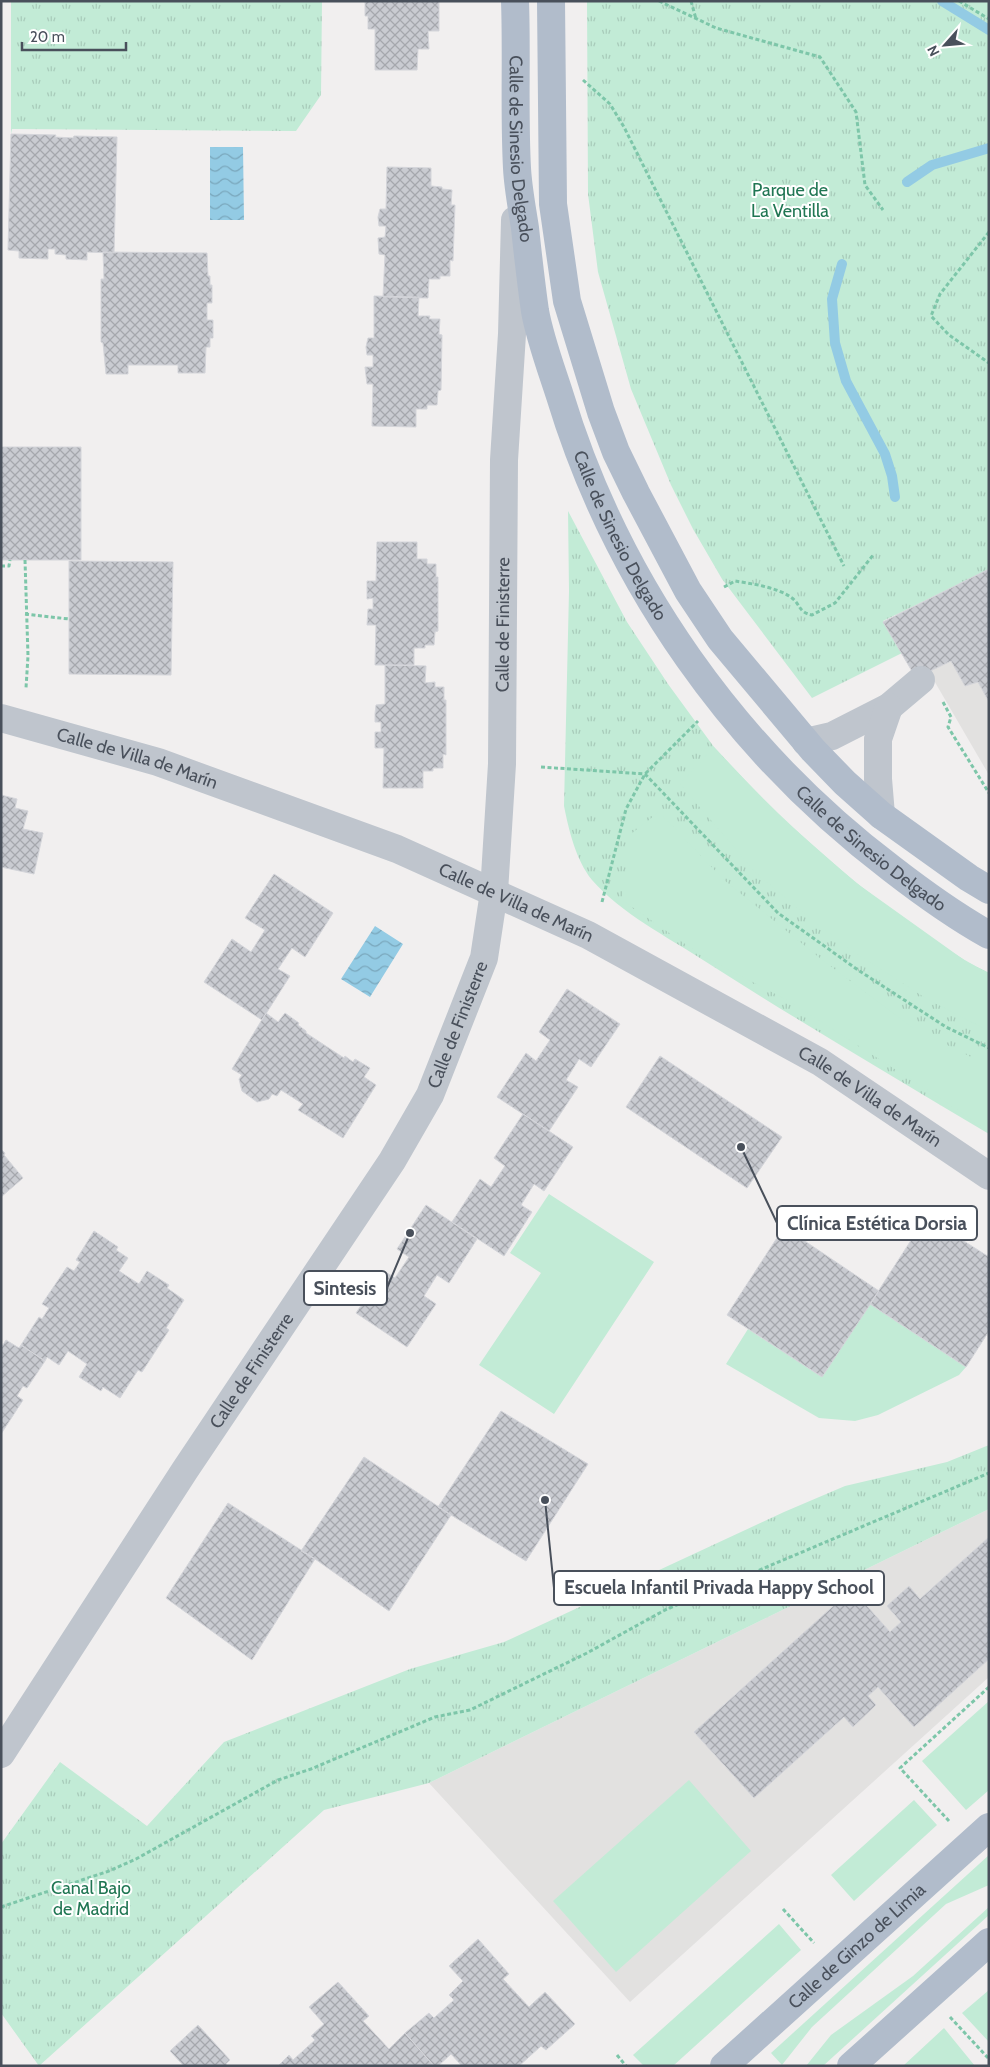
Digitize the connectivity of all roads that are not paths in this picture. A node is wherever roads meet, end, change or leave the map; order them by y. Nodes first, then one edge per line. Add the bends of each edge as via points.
1 (515, 1) edge
2 (550, 1) edge
3 (517, 168) junction
4 (930, 688) road end
5 (889, 707) junction
6 (1, 718) edge
7 (806, 742) junction
8 (881, 816) junction
9 (989, 890) edge
10 (494, 892) junction
11 (989, 935) edge
12 (989, 1176) edge
13 (1, 1754) edge
14 (989, 1828) edge
15 (989, 1942) edge
16 (724, 2066) edge
17 (851, 2066) edge

1 - 3 main road, Calle de Sinesio Delgado
2 - 7 main road, Calle de Sinesio Delgado via 553,204 568,301 601,412 632,485 688,591 739,664
3 - 10 street, Calle de Finisterre via 504,460 502,755
3 - 11 main road, Calle de Sinesio Delgado via 536,314 555,381 582,462 619,544 673,637 743,729 782,773 864,848 944,907
4 - 5 street
5 - 7 street via 832,736
5 - 8 street via 878,739
6 - 10 street, Calle de Villa de Marín via 158,762 397,849
7 - 8 main road, Calle de Sinesio Delgado
8 - 9 main road, Calle de Sinesio Delgado
10 - 12 street, Calle de Villa de Marín via 588,935 820,1062
10 - 13 street, Calle de Finisterre via 481,965 430,1095 392,1161 185,1470
14 - 16 main road, Calle de Ginzo de Limia
15 - 17 main road

